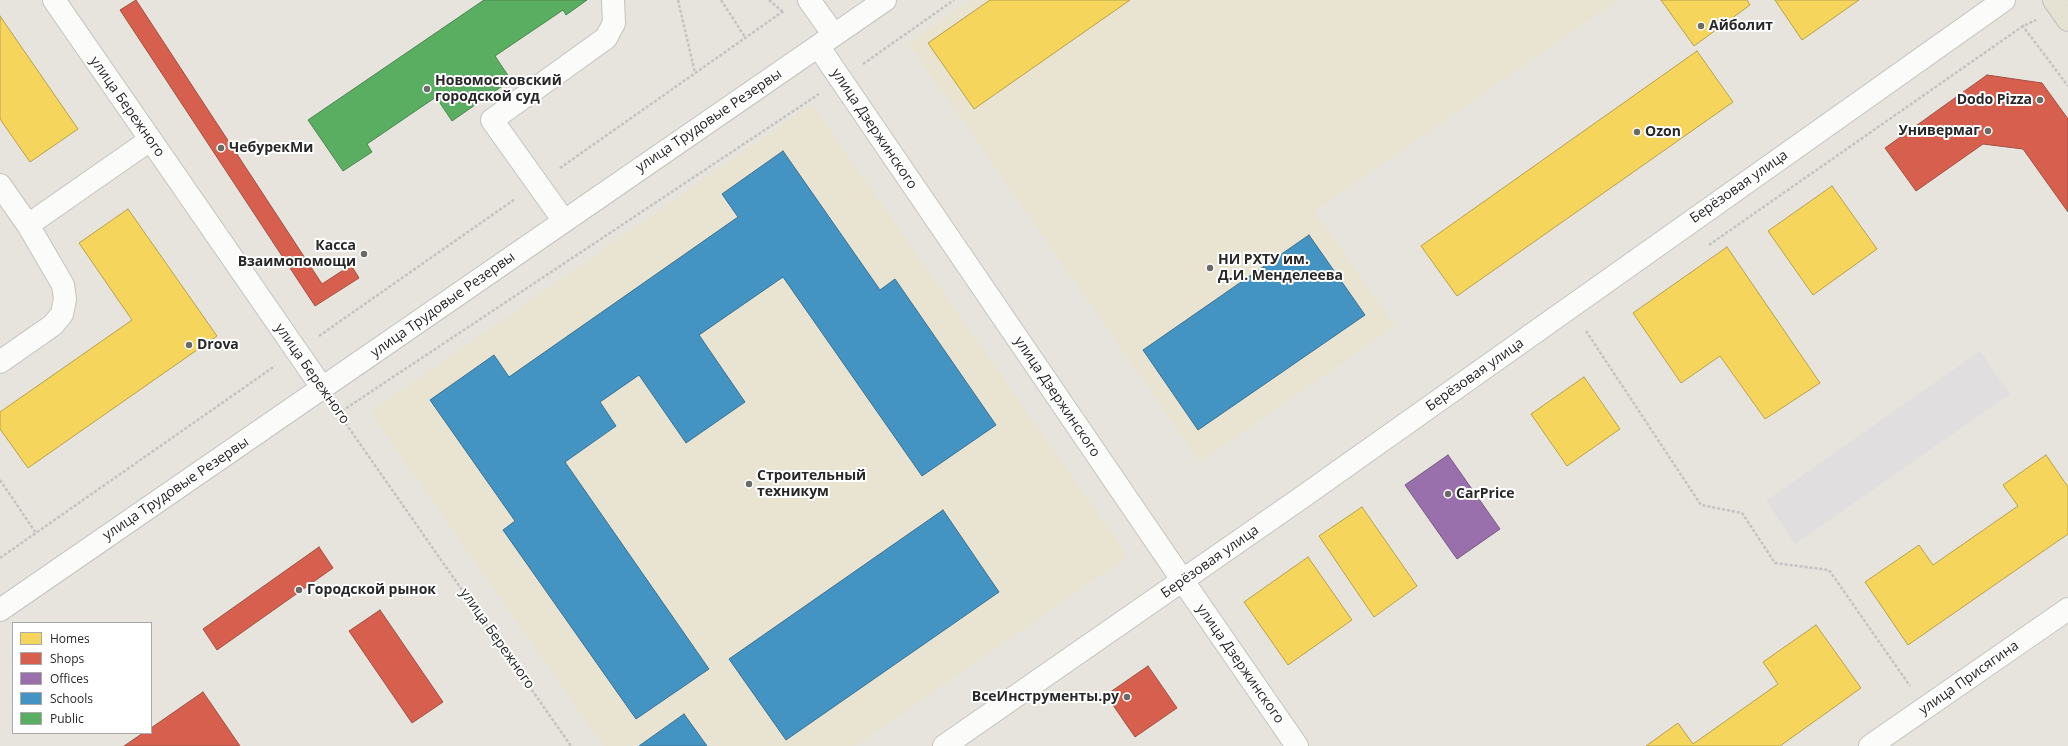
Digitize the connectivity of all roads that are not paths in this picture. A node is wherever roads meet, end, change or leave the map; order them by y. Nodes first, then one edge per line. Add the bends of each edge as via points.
1 (613, 0) edge
2 (809, 0) edge
3 (885, 0) edge
4 (2004, 0) edge
5 (2054, 0) edge
6 (63, 3) edge
7 (2068, 20) edge
8 (826, 41) junction
9 (150, 140) junction
10 (1, 189) edge
11 (564, 221) junction
12 (28, 225) junction
13 (0, 362) edge
14 (323, 388) junction
15 (1183, 581) junction
16 (2068, 609) edge
17 (0, 610) edge
18 (944, 746) edge
19 (1297, 746) edge
20 (1870, 746) edge

1 - 11 street via 614,23 606,38 492,120
2 - 8 street, улица Дзержинского
3 - 8 street, улица Трудовые Резервы
4 - 15 street, Берёзовая улица
5 - 7 main road
6 - 9 street, улица Бережного
8 - 11 street, улица Трудовые Резервы
8 - 15 street, улица Дзержинского via 840,80
9 - 12 street
9 - 14 street, улица Бережного
10 - 12 street
11 - 14 street, улица Трудовые Резервы
12 - 13 street via 63,285 65,299 62,314 53,325
14 - 17 street, улица Трудовые Резервы
15 - 18 street, Берёзовая улица
15 - 19 street, улица Дзержинского
16 - 20 street, улица Присягина

